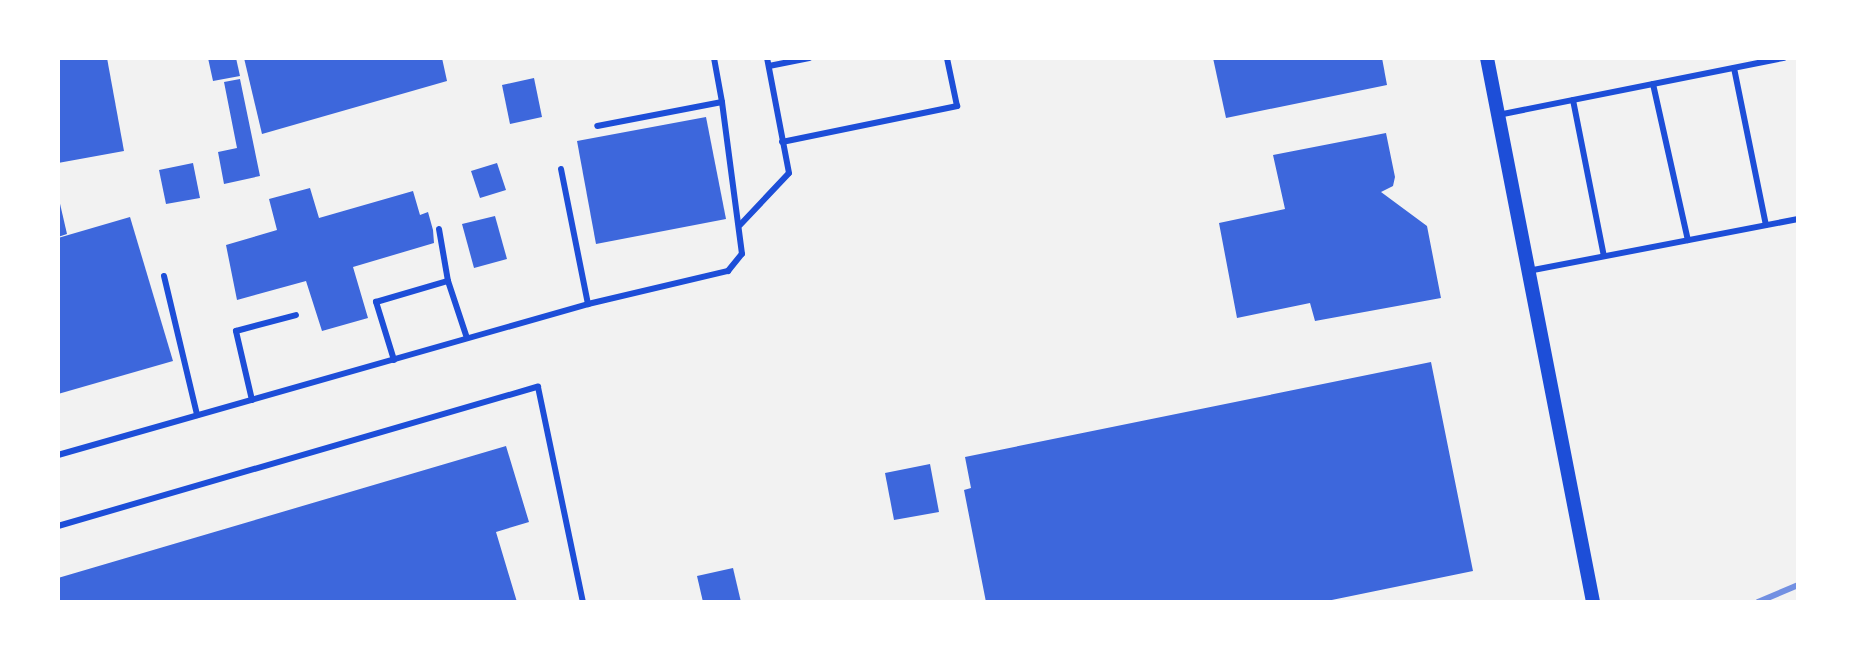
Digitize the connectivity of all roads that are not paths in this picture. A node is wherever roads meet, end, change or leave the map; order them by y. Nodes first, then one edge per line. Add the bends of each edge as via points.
1 (714, 58) edge
2 (809, 58) edge
3 (947, 58) edge
4 (1487, 58) edge
5 (1784, 58) edge
6 (768, 62) edge
7 (1734, 68) junction
8 (1653, 84) junction
9 (1573, 100) junction
10 (722, 102) junction
11 (1498, 115) junction
12 (597, 126) dead end
13 (782, 142) junction
14 (561, 169) dead end
15 (1798, 219) edge
16 (1766, 225) junction
17 (740, 226) junction
18 (439, 229) dead end
19 (1688, 240) junction
20 (1604, 256) junction
21 (1528, 271) junction
22 (164, 276) dead end
23 (448, 281) junction
24 (588, 304) junction
25 (296, 315) dead end
26 (467, 338) junction
27 (394, 360) junction
28 (252, 400) junction
29 (197, 415) junction
30 (58, 455) edge
31 (58, 526) edge
32 (583, 602) edge
33 (1593, 602) edge

1 - 10 lane
2 - 6 lane
3 - 13 lane via 957,106
4 - 11 street
5 - 7 lane
6 - 13 lane
7 - 8 lane
7 - 16 lane
8 - 9 lane
8 - 19 lane
9 - 11 lane
9 - 20 lane
10 - 12 lane
10 - 17 lane
11 - 21 street
13 - 17 lane via 789,173
14 - 24 lane
15 - 16 lane
16 - 19 lane
17 - 24 lane via 742,254 728,271
18 - 23 lane
19 - 20 lane
20 - 21 lane
21 - 33 street
22 - 29 lane
23 - 26 lane
23 - 27 lane via 376,302
24 - 26 lane
25 - 28 lane via 236,331
26 - 27 lane
27 - 28 lane
28 - 29 lane
29 - 30 lane
31 - 32 lane via 538,387

